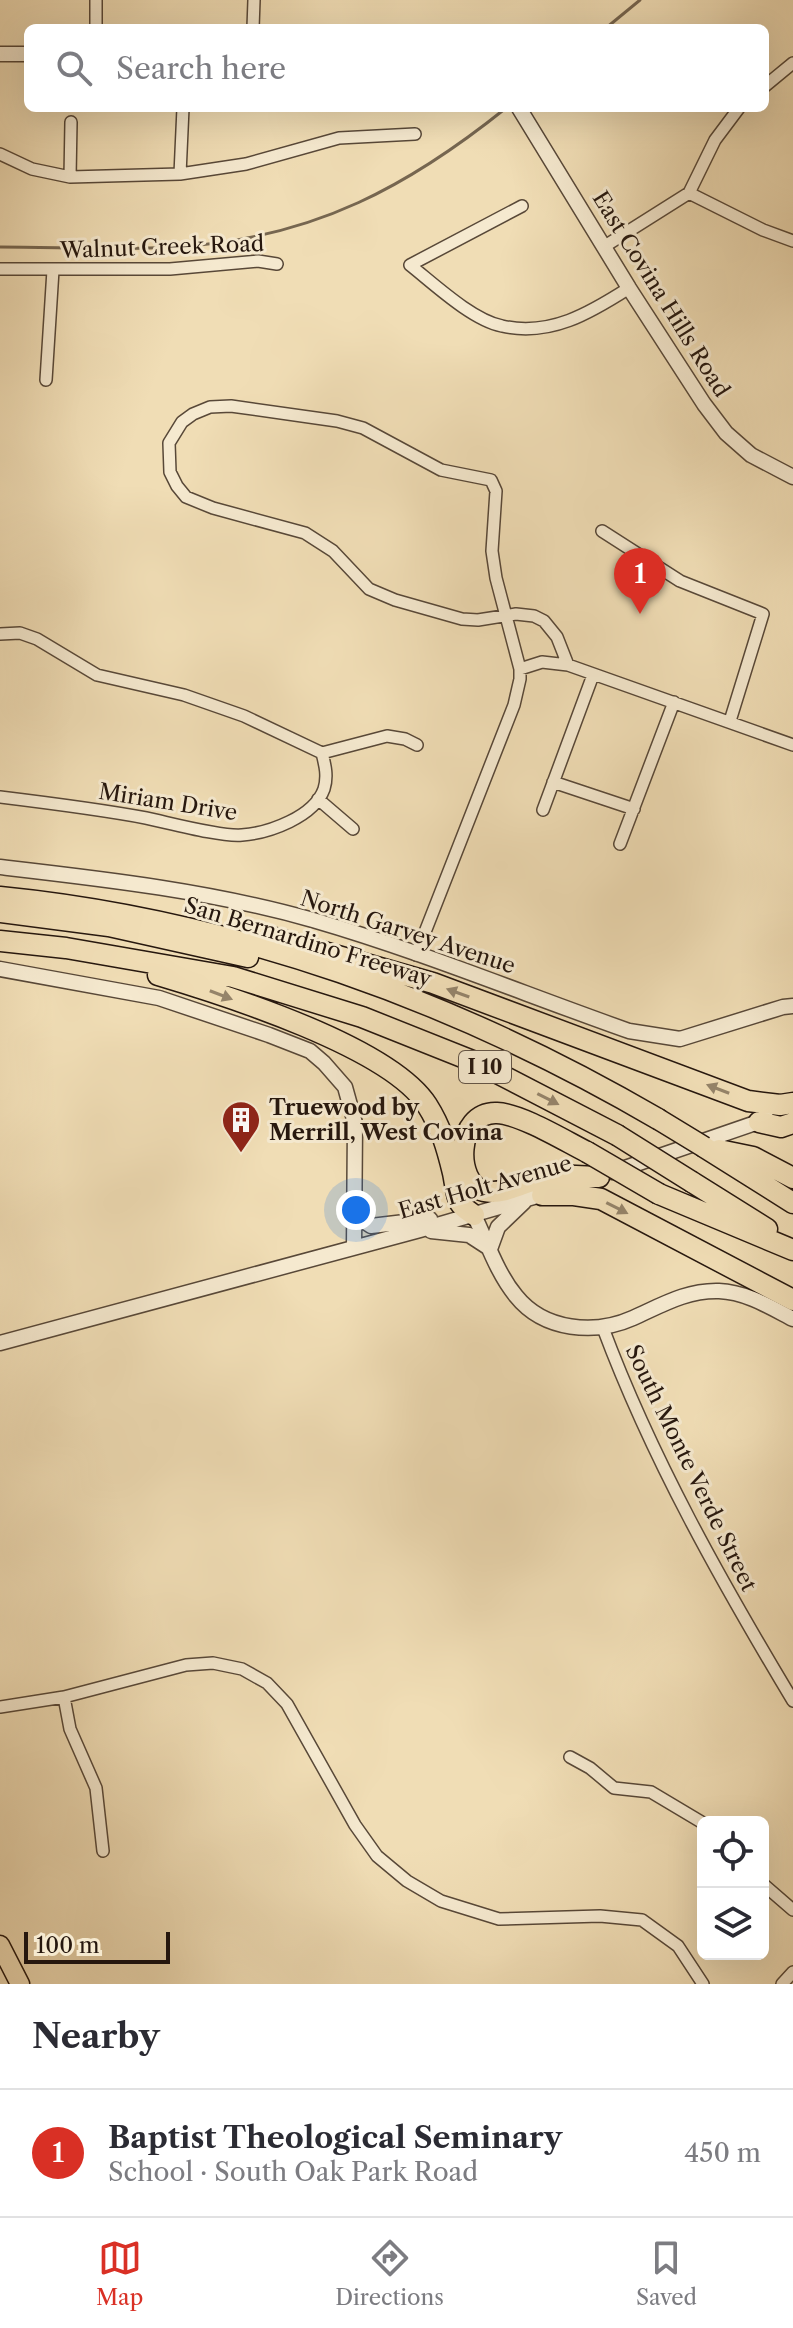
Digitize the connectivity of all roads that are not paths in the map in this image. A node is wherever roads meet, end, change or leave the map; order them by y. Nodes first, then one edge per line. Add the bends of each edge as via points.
1 (96, 0) edge
2 (254, 0) edge
3 (96, 24) edge
4 (253, 24) edge
5 (0, 54) edge
6 (24, 54) edge
7 (793, 63) edge
8 (769, 83) edge
9 (183, 112) edge
10 (521, 112) edge
11 (736, 112) edge
12 (71, 122) dead end
13 (415, 134) dead end
14 (0, 154) edge
15 (180, 174) junction
16 (70, 177) junction
17 (689, 193) junction
18 (522, 206) dead end
19 (793, 241) edge
20 (605, 246) junction
21 (277, 264) dead end
22 (0, 269) edge
23 (53, 270) junction
24 (629, 288) junction
25 (46, 380) dead end
26 (793, 477) edge
27 (602, 531) dead end
28 (511, 615) junction
29 (0, 634) edge
30 (568, 665) junction
31 (520, 669) junction
32 (593, 675) junction
33 (674, 702) junction
34 (730, 721) junction
35 (417, 745) dead end
36 (793, 745) edge
37 (322, 753) junction
38 (553, 782) junction
39 (0, 797) edge
40 (318, 799) junction
41 (634, 809) junction
42 (543, 810) dead end
43 (353, 829) dead end
44 (620, 844) dead end
45 (0, 867) edge
46 (0, 897) edge
47 (0, 912) edge
48 (0, 925) edge
49 (210, 932) junction
50 (0, 941) edge
51 (66, 948) junction
52 (416, 955) junction
53 (0, 969) edge
54 (360, 979) junction
55 (793, 1006) edge
56 (348, 1014) junction
57 (793, 1106) edge
58 (759, 1122) junction
59 (793, 1123) edge
60 (704, 1147) junction
61 (599, 1177) junction
62 (793, 1178) edge
63 (355, 1196) junction
64 (534, 1197) junction
65 (793, 1203) edge
66 (466, 1218) junction
67 (420, 1230) junction
68 (354, 1247) junction
69 (793, 1247) edge
70 (490, 1249) junction
71 (793, 1300) edge
72 (793, 1319) edge
73 (603, 1328) junction
74 (0, 1343) edge
75 (64, 1697) junction
76 (793, 1701) edge
77 (0, 1707) edge
78 (570, 1757) dead end
79 (697, 1819) edge
80 (103, 1851) dead end
81 (768, 1888) edge
82 (793, 1910) edge
83 (0, 1945) edge
84 (793, 1972) edge
85 (20, 1984) edge
86 (703, 1984) edge
87 (782, 1984) edge

1 - 3 street
2 - 4 street
5 - 6 street
7 - 8 street
9 - 15 street
10 - 20 street, East Covina Hills Road
11 - 17 street via 715,140
12 - 16 street
13 - 15 street via 339,138 246,164
14 - 16 street via 32,169
15 - 16 street
17 - 19 street
17 - 20 street
18 - 24 street via 410,265 462,306 501,326 548,328 590,313
20 - 24 street, East Covina Hills Road
21 - 23 street, Walnut Creek Road
22 - 23 street, Walnut Creek Road
23 - 25 street
24 - 26 street, East Covina Hills Road via 726,433 751,455
27 - 34 street via 680,581 763,614
28 - 28 street via 492,551 496,491 491,480 441,470 363,428 231,406 193,414 169,443 170,472 186,497 305,533 333,551 369,589 395,600 462,619
28 - 30 street via 534,616 550,627
28 - 31 street
29 - 37 street via 37,639 97,675 184,695
30 - 31 street via 542,662
30 - 32 street
31 - 52 street via 514,705
32 - 33 street
32 - 38 street
33 - 34 street
33 - 41 street
34 - 36 street
35 - 37 street via 387,736
37 - 40 street via 327,771
38 - 41 street
38 - 42 street
39 - 40 street, Miriam Drive via 238,836 267,832 294,820
40 - 43 street
41 - 44 street
45 - 52 street, North Garvey Avenue via 224,900 314,921
46 - 49 highway, San Bernardino Freeway / I 10 via 61,903
47 - 54 highway via 178,940 332,983
48 - 56 highway via 118,942 250,971 328,995
49 - 54 highway, San Bernardino Freeway / I 10
57 -> 49 highway via 748,1101 433,983 346,957 259,934
50 - 51 highway, I 10
51 - 56 highway, I 10 via 233,977
51 -> 66 highway via 210,991 355,1049 397,1074 439,1124
52 - 55 street, North Garvey Avenue via 629,1031 680,1039
53 - 63 street via 159,998 310,1051 336,1074 351,1104
54 - 60 highway, San Bernardino Freeway / I 10, bridge via 439,1009 604,1088
56 -> 69 highway, I 10, bridge via 480,1064 617,1135
57 - 58 street, East Holt Avenue
58 - 59 highway via 781,1127
58 - 61 street, East Holt Avenue
60 - 62 highway via 759,1160
60 - 65 highway, San Bernardino Freeway / I 10
61 - 64 street, East Holt Avenue
61 - 69 highway, bridge via 549,1176 496,1192 480,1190 471,1181 464,1139 471,1125 496,1113 539,1128 659,1194
63 - 66 street via 371,1226
63 - 68 street
64 - 66 street, East Holt Avenue
64 - 70 street via 498,1227
64 -> 71 highway via 601,1199
66 - 67 street, East Holt Avenue
66 - 70 street
67 - 68 street, East Holt Avenue
67 - 70 street via 469,1235
68 - 74 street, East Holt Avenue
70 - 73 street via 515,1295 536,1314 561,1325
72 - 73 street via 738,1294 703,1292
73 - 76 street, South Monte Verde Street via 681,1502
75 - 77 street
75 - 80 street via 70,1729 96,1788
75 - 86 street via 186,1665 242,1669 267,1683 287,1704 355,1825 377,1856 407,1881 441,1901 499,1919 642,1920 678,1946
78 - 79 street via 614,1788 651,1792
81 - 82 street
83 - 85 main road
84 - 87 street

